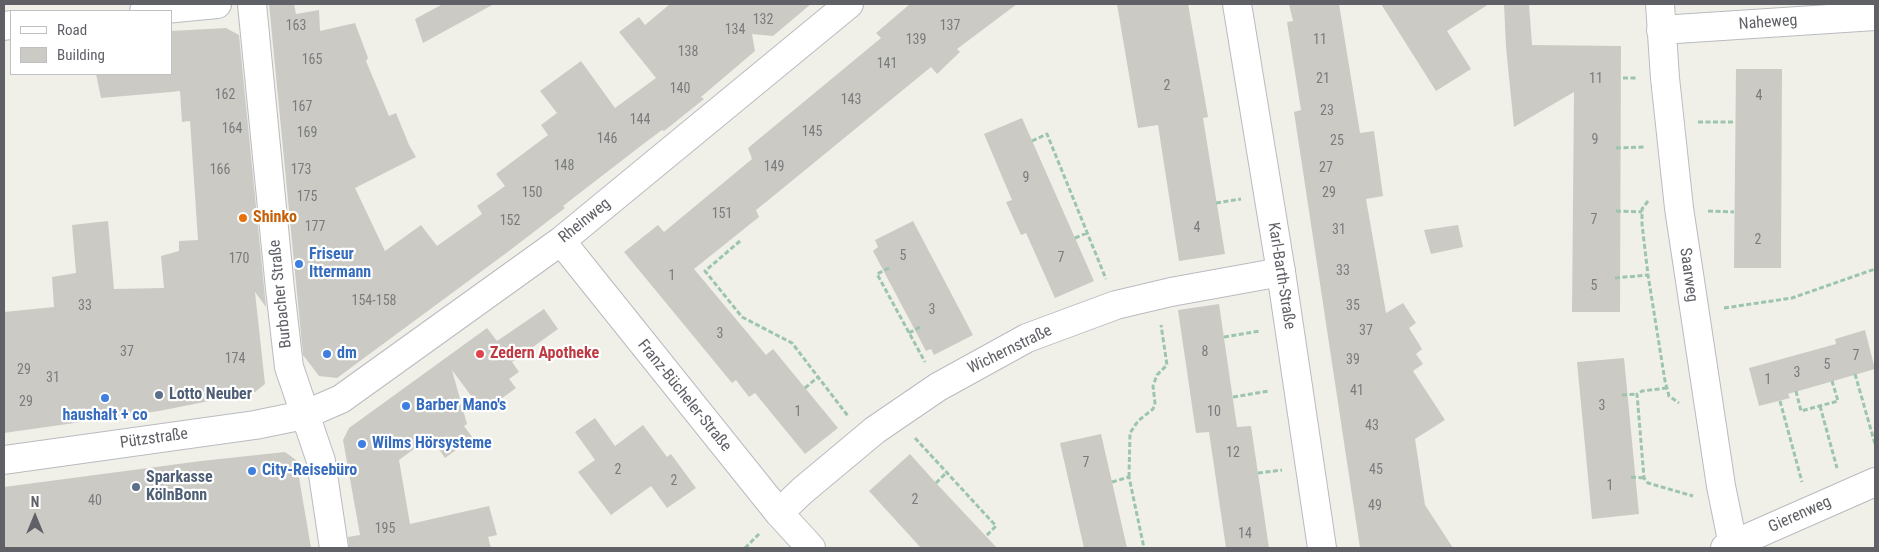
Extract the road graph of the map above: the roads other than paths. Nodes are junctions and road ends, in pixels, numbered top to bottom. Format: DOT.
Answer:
graph roads {
  1 [pos="217,4"];
  2 [pos="252,4"];
  3 [pos="849,4"];
  4 [pos="1237,4"];
  5 [pos="154,10"];
  6 [pos="1875,16"];
  7 [pos="1660,17"];
  8 [pos="561,241"];
  9 [pos="1281,272"];
  10 [pos="304,415"];
  11 [pos="4,460"];
  12 [pos="1875,482"];
  13 [pos="779,513"];
  14 [pos="1729,547"];
  15 [pos="334,548"];
  16 [pos="811,548"];
  17 [pos="1322,548"];
  1 -- 5 [label="street"];
  2 -- 10 [label="street, Burbacher Straße"];
  3 -- 8 [label="street, Rheinweg"];
  4 -- 9 [label="street, Karl-Barth-Straße"];
  6 -- 7 [label="street, Naheweg"];
  7 -- 14 [label="street, Saarweg"];
  8 -- 10 [label="street, Rheinweg"];
  8 -- 13 [label="street, Franz-Bücheler-Straße"];
  9 -- 13 [label="street, Wichernstraße"];
  9 -- 17 [label="street, Karl-Barth-Straße"];
  10 -- 11 [label="street, Pützstraße"];
  10 -- 15 [label="street, Burbacher Straße"];
  12 -- 14 [label="street, Gierenweg"];
  13 -- 16 [label="street, Franz-Bücheler-Straße"];
}
